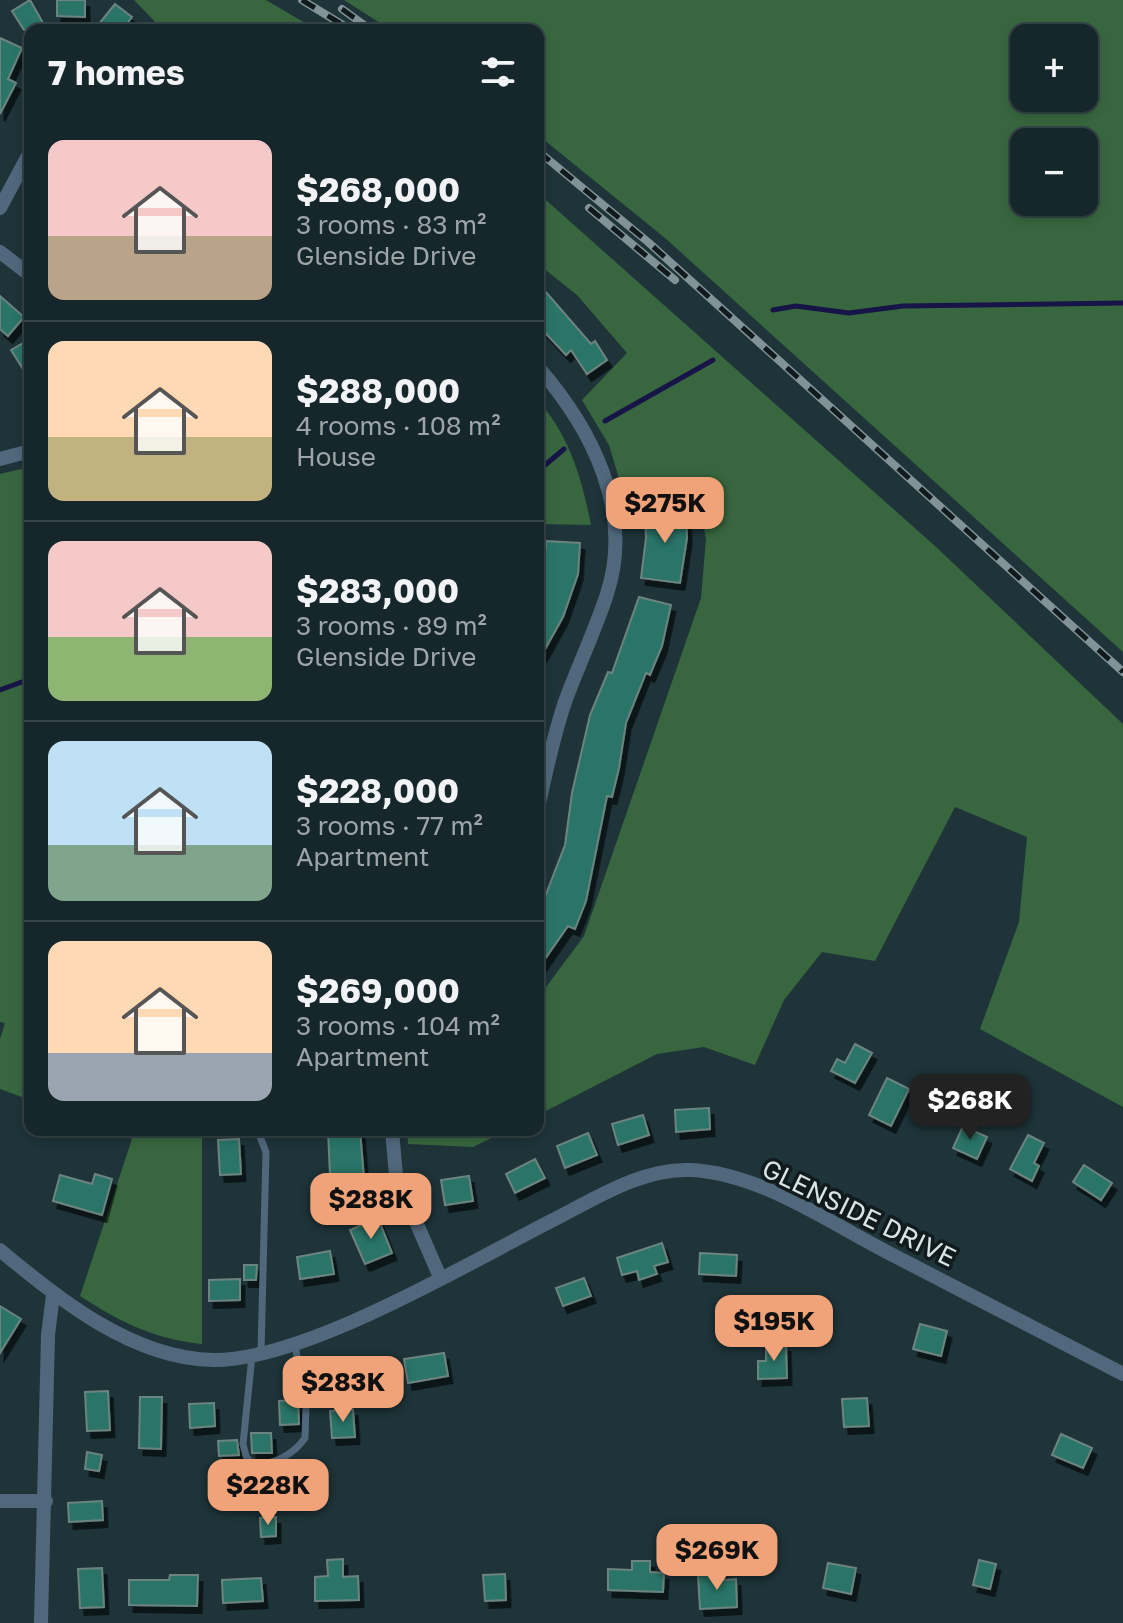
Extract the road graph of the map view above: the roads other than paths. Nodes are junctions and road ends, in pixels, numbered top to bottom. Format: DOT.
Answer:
graph roads {
  1 [pos="24,163"];
  2 [pos="0,208"];
  3 [pos="0,252"];
  4 [pos="24,270"];
  5 [pos="544,375"];
  6 [pos="24,453"];
  7 [pos="0,459"];
  8 [pos="544,783"];
  9 [pos="260,1136"];
  10 [pos="393,1136"];
  11 [pos="0,1250"];
  12 [pos="440,1277"];
  13 [pos="53,1295"];
  14 [pos="295,1342"];
  15 [pos="256,1353"];
  16 [pos="1123,1374"];
  17 [pos="0,1501"];
  18 [pos="46,1501"];
  19 [pos="41,1623"];
  1 -- 2 [label="street"];
  3 -- 4 [label="street"];
  5 -- 8 [label="street"];
  6 -- 7 [label="street"];
  9 -- 15 [label="lane"];
  10 -- 12 [label="street"];
  11 -- 13 [label="street, GLENSIDE DRIVE"];
  12 -- 14 [label="street, GLENSIDE DRIVE"];
  12 -- 16 [label="street, GLENSIDE DRIVE"];
  13 -- 15 [label="street, GLENSIDE DRIVE"];
  13 -- 18 [label="street"];
  14 -- 15 [label="street, GLENSIDE DRIVE"];
  14 -- 15 [label="lane"];
  17 -- 18 [label="street"];
  18 -- 19 [label="street"];
}
